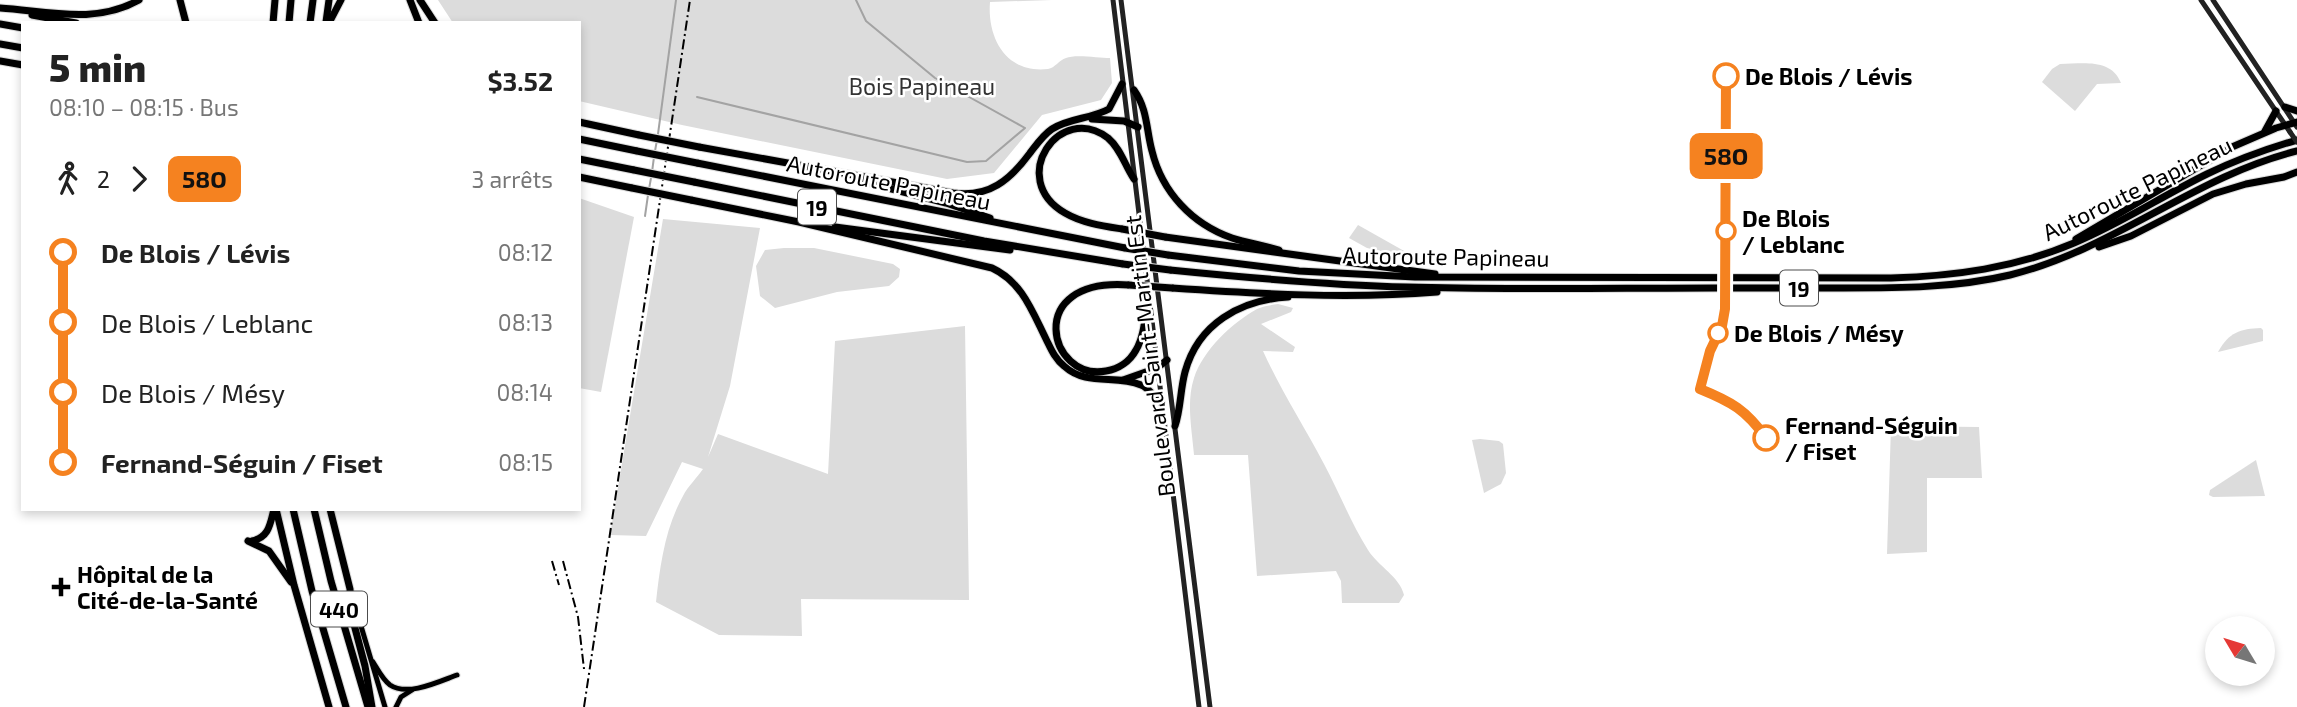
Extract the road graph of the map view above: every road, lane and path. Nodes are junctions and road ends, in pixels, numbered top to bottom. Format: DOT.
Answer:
graph roads {
  1 [pos="139,0"];
  2 [pos="180,0"];
  3 [pos="273,0"];
  4 [pos="291,0"];
  5 [pos="313,0"];
  6 [pos="329,0"];
  7 [pos="341,0"];
  8 [pos="410,0"];
  9 [pos="420,0"];
  10 [pos="1113,0"];
  11 [pos="1121,0"];
  12 [pos="2201,0"];
  13 [pos="2213,0"];
  14 [pos="0,9"];
  15 [pos="65,21"];
  16 [pos="185,21"];
  17 [pos="273,21"];
  18 [pos="289,21"];
  19 [pos="310,21"];
  20 [pos="328,21"];
  21 [pos="329,21"];
  22 [pos="418,21"];
  23 [pos="434,21"];
  24 [pos="0,24"];
  25 [pos="21,28"];
  26 [pos="0,44"];
  27 [pos="21,48"];
  28 [pos="1122,84"];
  29 [pos="1134,90"];
  30 [pos="2285,107"];
  31 [pos="2276,111"];
  32 [pos="2297,111"];
  33 [pos="1080,119"];
  34 [pos="581,122"];
  35 [pos="1127,122"];
  36 [pos="2285,124"];
  37 [pos="2296,124"];
  38 [pos="1138,127"];
  39 [pos="2264,132"];
  40 [pos="581,139"];
  41 [pos="2297,141"];
  42 [pos="2297,150"];
  43 [pos="581,159"];
  44 [pos="779,162"];
  45 [pos="2297,172"];
  46 [pos="581,177"];
  47 [pos="2284,177"];
  48 [pos="1134,179"];
  49 [pos="2297,179"];
  50 [pos="799,222"];
  51 [pos="1021,228"];
  52 [pos="2058,250"];
  53 [pos="1296,256"];
  54 [pos="2062,258"];
  55 [pos="1111,262"];
  56 [pos="1460,278"];
  57 [pos="1483,288"];
  58 [pos="1302,294"];
  59 [pos="1148,298"];
  60 [pos="1167,360"];
  61 [pos="1157,368"];
  62 [pos="1123,381"];
  63 [pos="1161,402"];
  64 [pos="1175,426"];
  65 [pos="274,511"];
  66 [pos="276,511"];
  67 [pos="293,511"];
  68 [pos="314,511"];
  69 [pos="330,511"];
  70 [pos="294,585"];
  71 [pos="350,589"];
  72 [pos="370,658"];
  73 [pos="457,675"];
  74 [pos="414,688"];
  75 [pos="327,707"];
  76 [pos="346,707"];
  77 [pos="370,707"];
  78 [pos="385,707"];
  79 [pos="396,707"];
  80 [pos="1199,707"];
  81 [pos="1210,707"];
  1 -- 14 [label="highway"];
  2 -- 16 [label="highway"];
  3 -- 17 [label="highway"];
  4 -- 18 [label="highway"];
  5 -- 19 [label="highway"];
  6 -- 20 [label="highway"];
  7 -- 21 [label="highway"];
  8 -- 22 [label="highway"];
  9 -- 23 [label="highway"];
  10 -- 28 [label="main road, Boulevard Saint-Martin Est"];
  11 -- 29 [label="main road, Boulevard Saint-Martin Est"];
  12 -- 31 [label="main road"];
  13 -- 30 [label="main road"];
  14 -- 15 [label="highway"];
  24 -- 25 [label="highway"];
  26 -- 27 [label="highway"];
  28 -- 33 [label="highway"];
  28 -- 35 [label="main road, Boulevard Saint-Martin Est"];
  29 -- 38 [label="main road, Boulevard Saint-Martin Est"];
  29 -- 53 [label="highway"];
  30 -- 32 [label="highway"];
  30 -- 37 [label="main road"];
  31 -- 36 [label="main road"];
  31 -- 39 [label="highway"];
  33 -- 35 [label="highway"];
  33 -- 44 [label="highway"];
  34 -- 44 [label="highway, bridge"];
  35 -- 38 [label="highway"];
  35 -- 48 [label="main road, Boulevard Saint-Martin Est"];
  36 -- 37 [label="highway"];
  36 -- 39 [label="highway"];
  36 -- 41 [label="main road, bridge"];
  38 -- 60 [label="main road, Boulevard Saint-Martin Est"];
  39 -- 52 [label="highway"];
  40 -- 51 [label="highway, Autoroute Papineau / 19, bridge"];
  41 -- 52 [label="highway, Autoroute Papineau / 19"];
  42 -- 54 [label="highway, Autoroute Papineau / 19"];
  43 -- 55 [label="highway, Autoroute Papineau / 19, bridge"];
  44 -- 51 [label="highway"];
  45 -- 47 [label="highway"];
  46 -- 50 [label="highway, bridge"];
  47 -- 49 [label="highway"];
  47 -- 54 [label="highway"];
  48 -- 53 [label="highway, bridge"];
  48 -- 59 [label="main road, Boulevard Saint-Martin Est"];
  50 -- 55 [label="highway"];
  50 -- 62 [label="highway"];
  51 -- 56 [label="highway, Autoroute Papineau / 19, bridge"];
  52 -- 56 [label="highway, Autoroute Papineau / 19"];
  53 -- 56 [label="highway"];
  54 -- 57 [label="highway, Autoroute Papineau / 19"];
  55 -- 57 [label="highway, Autoroute Papineau / 19, bridge"];
  57 -- 58 [label="highway"];
  58 -- 59 [label="highway, bridge"];
  58 -- 64 [label="highway"];
  59 -- 61 [label="main road, Boulevard Saint-Martin Est"];
  60 -- 61 [label="highway"];
  60 -- 64 [label="main road, Boulevard Saint-Martin Est"];
  61 -- 62 [label="highway"];
  61 -- 63 [label="main road, Boulevard Saint-Martin Est"];
  62 -- 63 [label="highway"];
  63 -- 80 [label="main road, Boulevard Saint-Martin Est"];
  64 -- 81 [label="main road, Boulevard Saint-Martin Est"];
  65 -- 70 [label="highway"];
  66 -- 70 [label="highway"];
  67 -- 76 [label="highway, 440"];
  68 -- 77 [label="highway, 440"];
  69 -- 71 [label="highway"];
  70 -- 75 [label="highway"];
  71 -- 72 [label="main road"];
  71 -- 77 [label="highway"];
  72 -- 74 [label="main road"];
  72 -- 78 [label="main road"];
  73 -- 74 [label="main road"];
  74 -- 79 [label="main road"];
}
